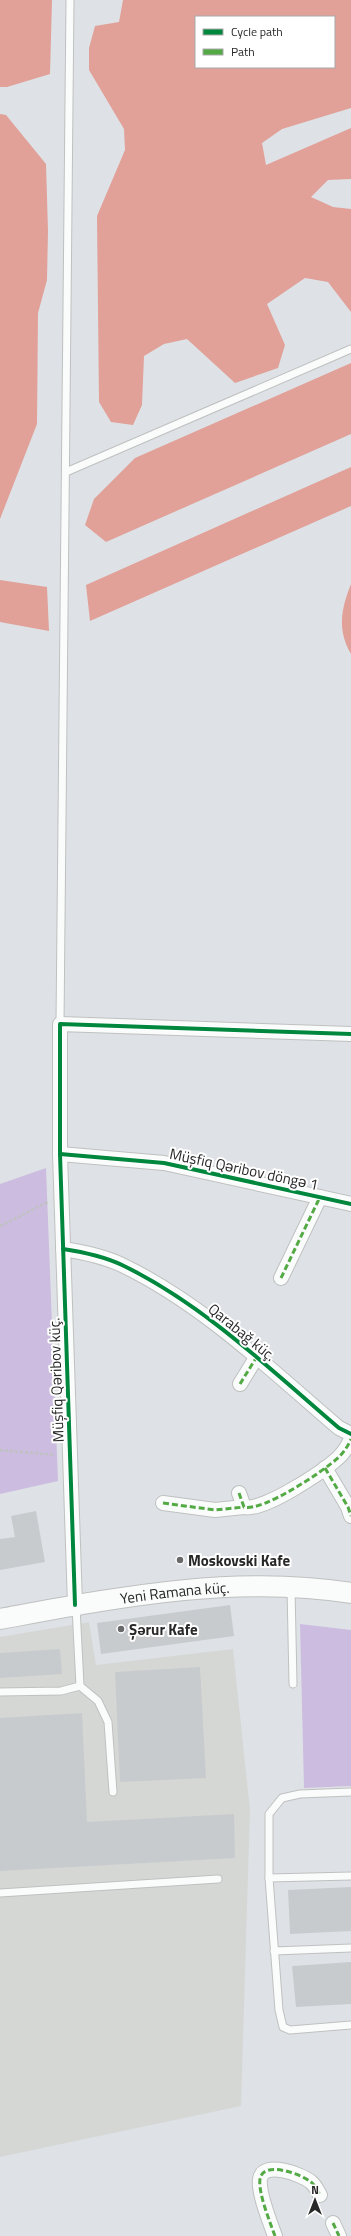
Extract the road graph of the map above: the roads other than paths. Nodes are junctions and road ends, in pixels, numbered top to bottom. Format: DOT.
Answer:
graph roads {
  1 [pos="70,0"];
  2 [pos="351,349"];
  3 [pos="66,472"];
  4 [pos="60,1024"];
  5 [pos="351,1034"];
  6 [pos="60,1154"];
  7 [pos="320,1197"];
  8 [pos="351,1204"];
  9 [pos="63,1250"];
  10 [pos="281,1278"];
  11 [pos="256,1358"];
  12 [pos="240,1384"];
  13 [pos="351,1434"];
  14 [pos="351,1439"];
  15 [pos="325,1468"];
  16 [pos="239,1493"];
  17 [pos="164,1503"];
  18 [pos="244,1507"];
  19 [pos="351,1516"];
  20 [pos="291,1586"];
  21 [pos="351,1593"];
  22 [pos="76,1605"];
  23 [pos="0,1619"];
  24 [pos="293,1684"];
  25 [pos="80,1686"];
  26 [pos="0,1692"];
  27 [pos="114,1792"];
  28 [pos="351,1792"];
  29 [pos="351,1876"];
  30 [pos="269,1878"];
  31 [pos="218,1879"];
  32 [pos="0,1894"];
  33 [pos="351,1948"];
  34 [pos="274,1951"];
  35 [pos="351,2026"];
  36 [pos="351,2029"];
  37 [pos="320,2194"];
  38 [pos="333,2223"];
  39 [pos="275,2236"];
  40 [pos="339,2236"];
  1 -- 3 [label="lane"];
  2 -- 3 [label="lane"];
  3 -- 4 [label="lane"];
  4 -- 5 [label="street"];
  4 -- 6 [label="street, Müşfiq Qəribov küç."];
  6 -- 7 [label="street, Müşfiq Qəribov döngə 1"];
  6 -- 9 [label="street, Müşfiq Qəribov küç."];
  7 -- 8 [label="street, Müşfiq Qəribov döngə 1"];
  7 -- 10 [label="street"];
  9 -- 11 [label="street, Qarabağ küç."];
  9 -- 22 [label="street, Müşfiq Qəribov küç."];
  11 -- 12 [label="street"];
  11 -- 13 [label="street, Qarabağ küç."];
  14 -- 15 [label="street"];
  15 -- 18 [label="street"];
  15 -- 19 [label="street"];
  16 -- 18 [label="street"];
  17 -- 18 [label="street"];
  20 -- 21 [label="street, Yeni Ramana küç."];
  20 -- 22 [label="street, Yeni Ramana küç."];
  20 -- 24 [label="lane"];
  22 -- 23 [label="street, Yeni Ramana küç."];
  22 -- 25 [label="lane"];
  25 -- 26 [label="lane"];
  25 -- 27 [label="lane"];
  28 -- 30 [label="lane"];
  29 -- 30 [label="lane"];
  30 -- 34 [label="lane"];
  31 -- 32 [label="lane"];
  33 -- 34 [label="lane"];
  34 -- 35 [label="lane"];
  35 -- 36 [label="lane"];
  37 -- 39 [label="street"];
  38 -- 40 [label="street"];
}
